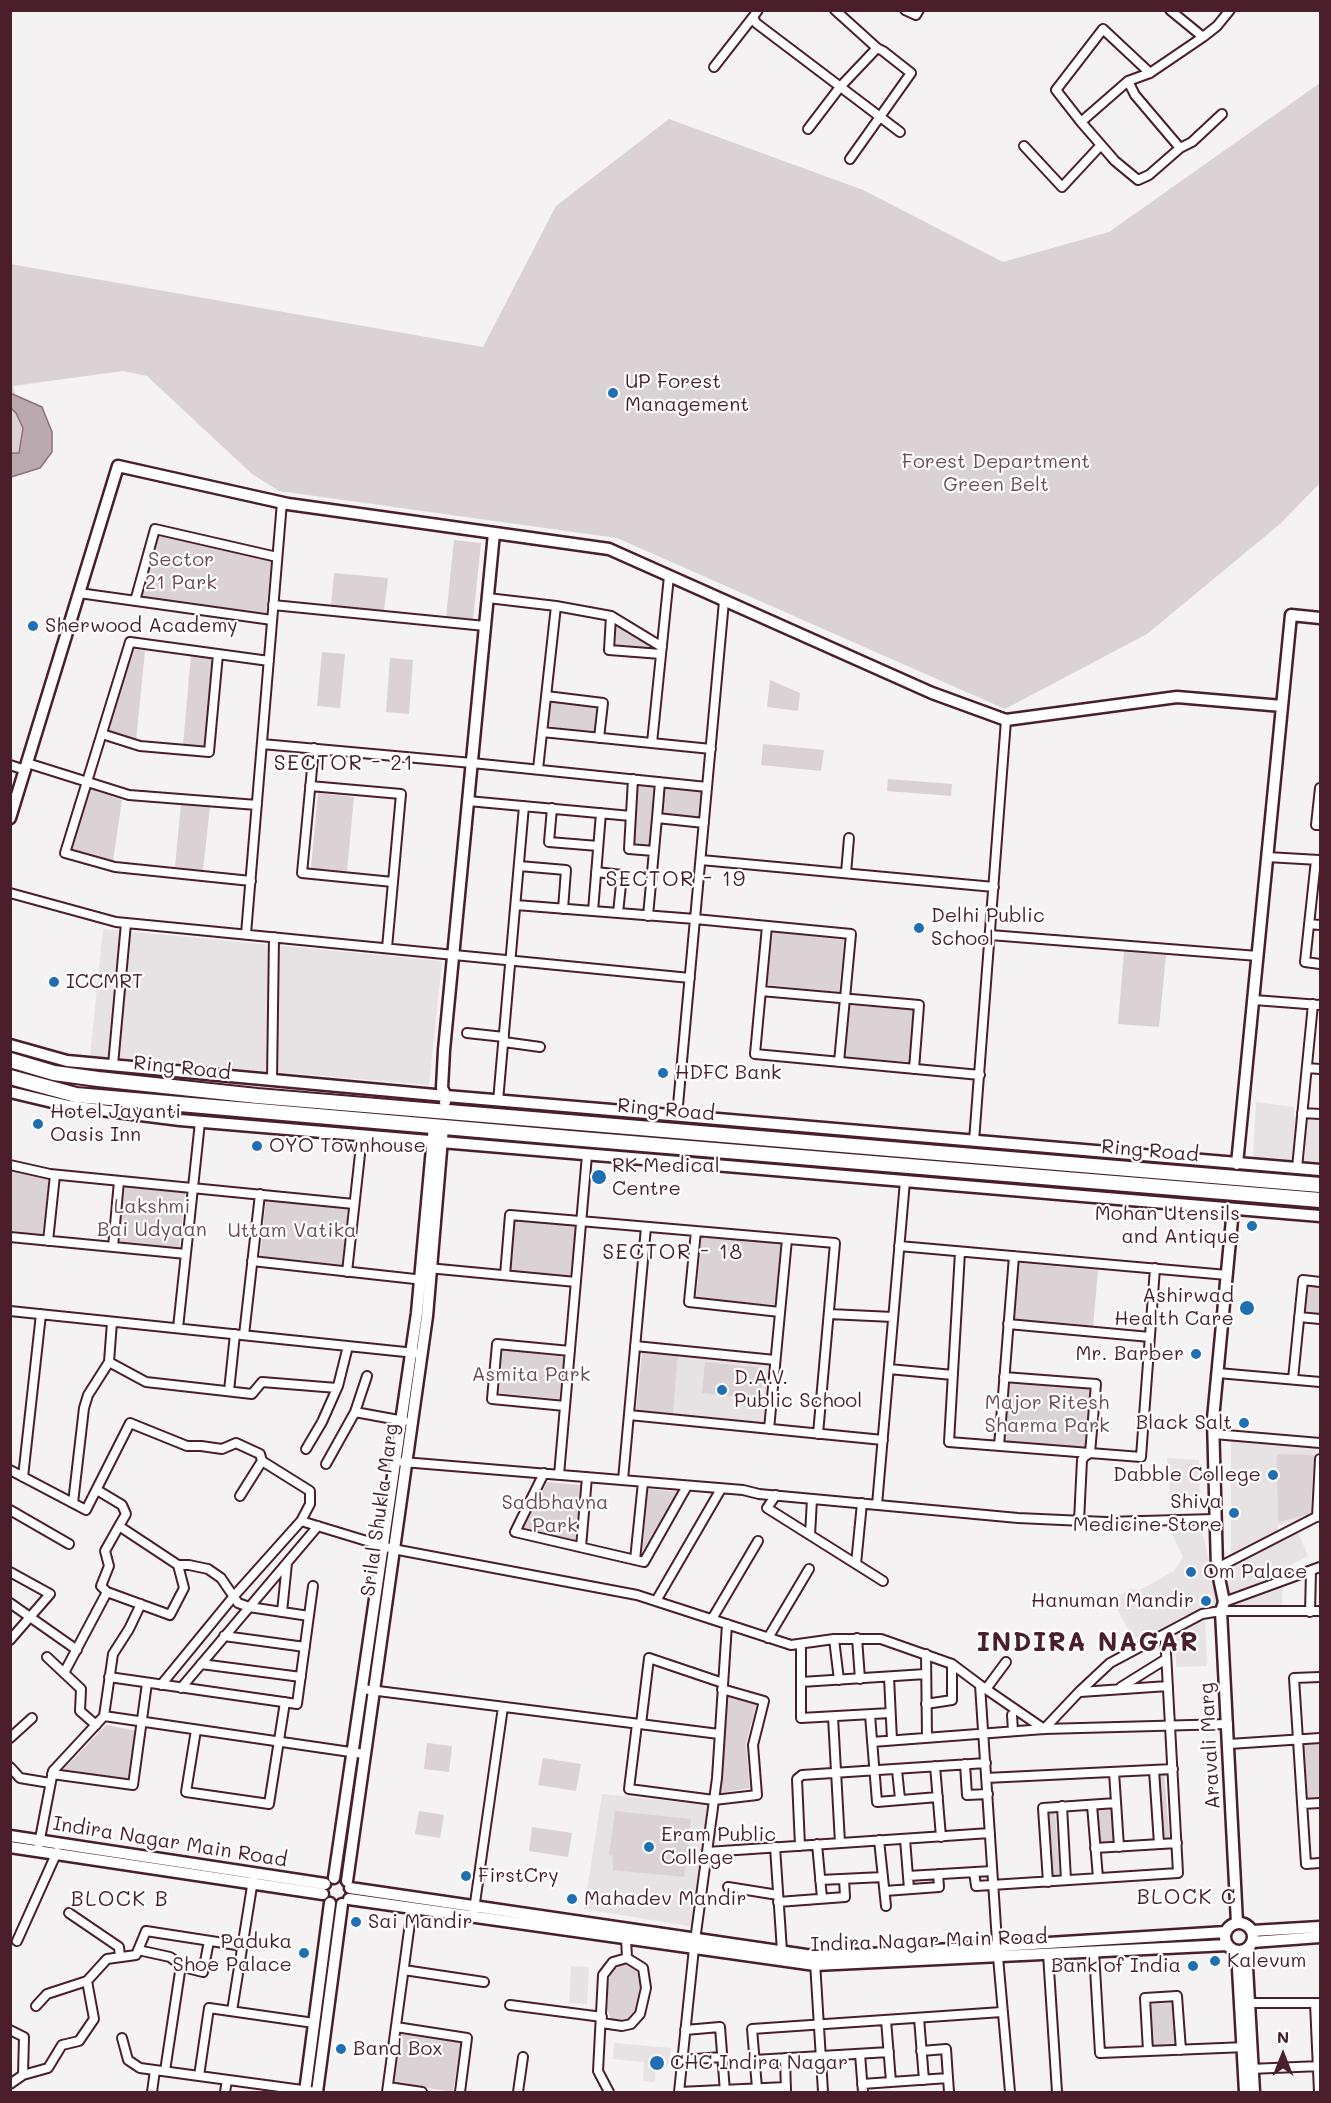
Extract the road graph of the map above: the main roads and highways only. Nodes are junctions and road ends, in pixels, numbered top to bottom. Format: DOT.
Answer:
graph roads {
  1 [pos="10,1060"];
  2 [pos="10,1077"];
  3 [pos="1320,1185"];
  4 [pos="1320,1200"];
  1 -- 3 [label="highway, Ring Road"];
  2 -- 4 [label="highway, Ring Road"];
}
